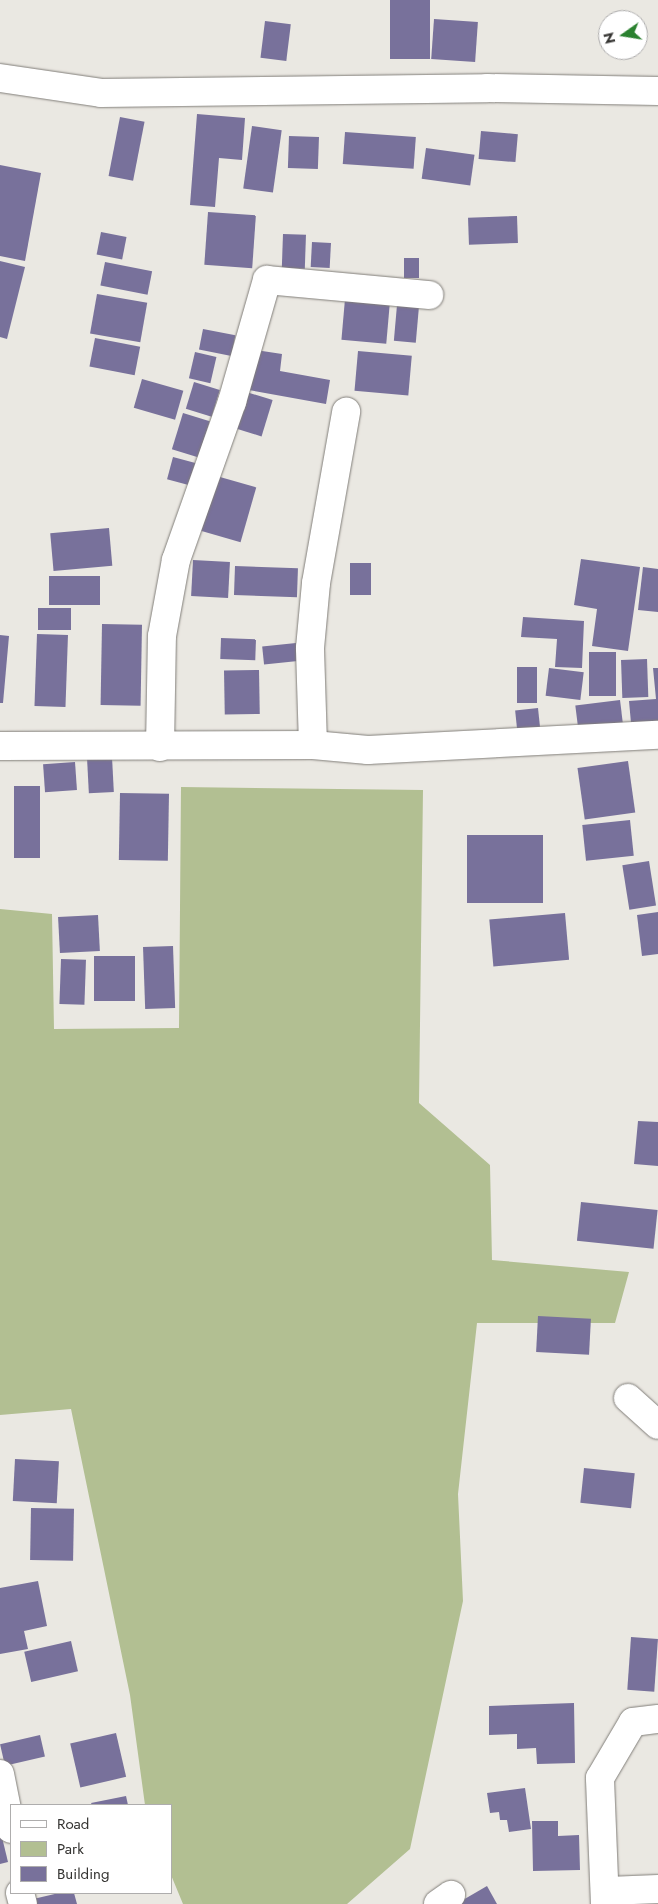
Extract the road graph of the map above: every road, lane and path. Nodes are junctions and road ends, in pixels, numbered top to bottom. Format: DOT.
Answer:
graph roads {
  1 [pos="0,78"];
  2 [pos="658,91"];
  3 [pos="429,295"];
  4 [pos="346,412"];
  5 [pos="658,735"];
  6 [pos="313,745"];
  7 [pos="0,746"];
  8 [pos="160,747"];
  9 [pos="628,1398"];
  10 [pos="658,1424"];
  11 [pos="658,1719"];
  12 [pos="0,1774"];
  13 [pos="10,1824"];
  14 [pos="658,1889"];
  15 [pos="607,1897"];
  1 -- 2 [label="street"];
  3 -- 8 [label="street"];
  4 -- 6 [label="street"];
  5 -- 6 [label="street"];
  6 -- 8 [label="street"];
  7 -- 8 [label="street"];
  9 -- 10 [label="street"];
  11 -- 15 [label="street"];
  12 -- 13 [label="street"];
  14 -- 15 [label="street"];
}
